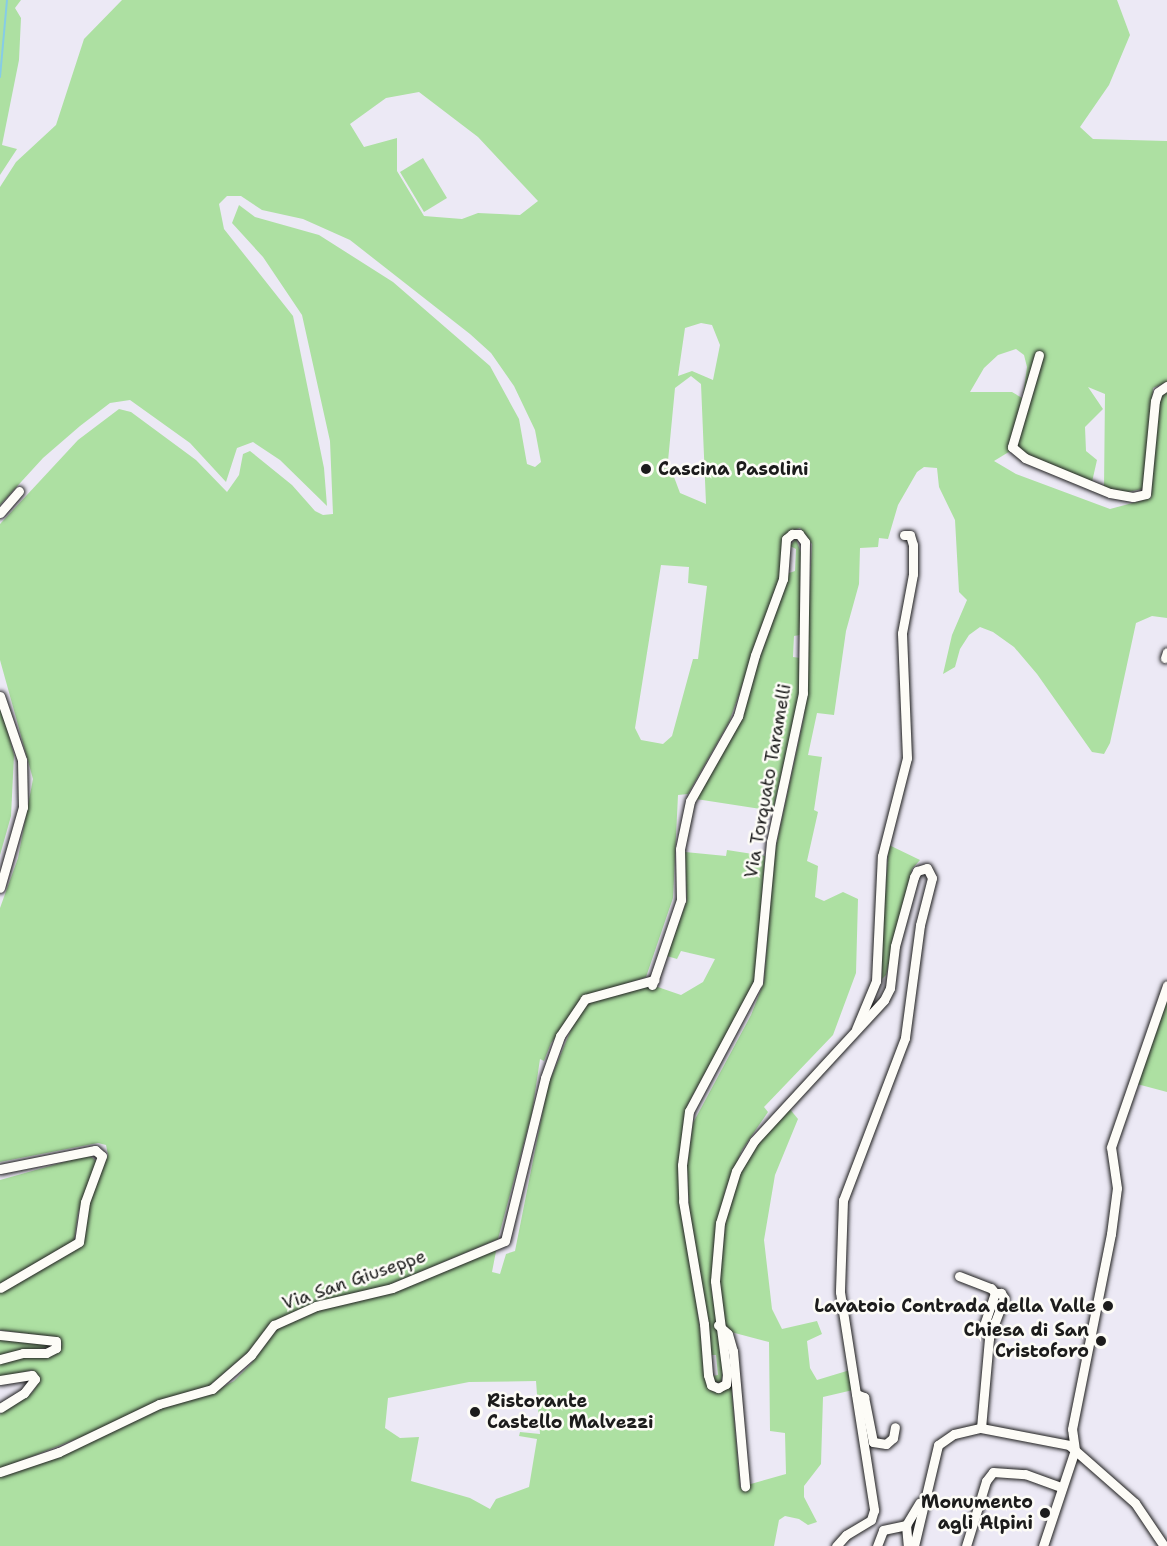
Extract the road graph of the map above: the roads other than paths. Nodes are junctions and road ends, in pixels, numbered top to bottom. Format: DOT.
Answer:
graph roads {
  1 [pos="1039,355"];
  2 [pos="1167,386"];
  3 [pos="19,491"];
  4 [pos="0,513"];
  5 [pos="904,535"];
  6 [pos="0,696"];
  7 [pos="0,888"];
  8 [pos="876,981"];
  9 [pos="1167,985"];
  10 [pos="890,988"];
  11 [pos="856,1029"];
  12 [pos="0,1169"];
  13 [pos="505,1241"];
  14 [pos="959,1276"];
  15 [pos="0,1288"];
  16 [pos="718,1325"];
  17 [pos="0,1335"];
  18 [pos="0,1359"];
  19 [pos="0,1380"];
  20 [pos="856,1394"];
  21 [pos="0,1408"];
  22 [pos="895,1427"];
  23 [pos="981,1428"];
  24 [pos="1075,1450"];
  25 [pos="935,1454"];
  26 [pos="0,1472"];
  27 [pos="745,1486"];
  28 [pos="1061,1487"];
  29 [pos="906,1525"];
  30 [pos="1160,1544"];
  31 [pos="836,1546"];
  32 [pos="877,1546"];
  33 [pos="908,1546"];
  34 [pos="914,1546"];
  35 [pos="966,1546"];
  36 [pos="1042,1546"];
  1 -- 2 [label="street"];
  3 -- 4 [label="street"];
  5 -- 8 [label="street, Via Torquato Taramelli"];
  6 -- 7 [label="street"];
  8 -- 10 [label="street"];
  8 -- 11 [label="street, Via Torquato Taramelli"];
  9 -- 24 [label="street"];
  10 -- 11 [label="street, Via Torquato Taramelli"];
  10 -- 20 [label="street"];
  11 -- 16 [label="street, Via Torquato Taramelli"];
  12 -- 15 [label="street"];
  13 -- 16 [label="street, Via Torquato Taramelli"];
  13 -- 26 [label="street, Via San Giuseppe"];
  14 -- 23 [label="street"];
  16 -- 27 [label="street, Via Torquato Taramelli"];
  17 -- 18 [label="street"];
  19 -- 21 [label="street"];
  20 -- 22 [label="street"];
  20 -- 31 [label="street"];
  23 -- 24 [label="street"];
  23 -- 25 [label="street"];
  24 -- 28 [label="street"];
  24 -- 30 [label="street"];
  25 -- 29 [label="street"];
  25 -- 34 [label="street"];
  28 -- 35 [label="street"];
  28 -- 36 [label="street"];
  29 -- 32 [label="street"];
  29 -- 33 [label="street"];
}
